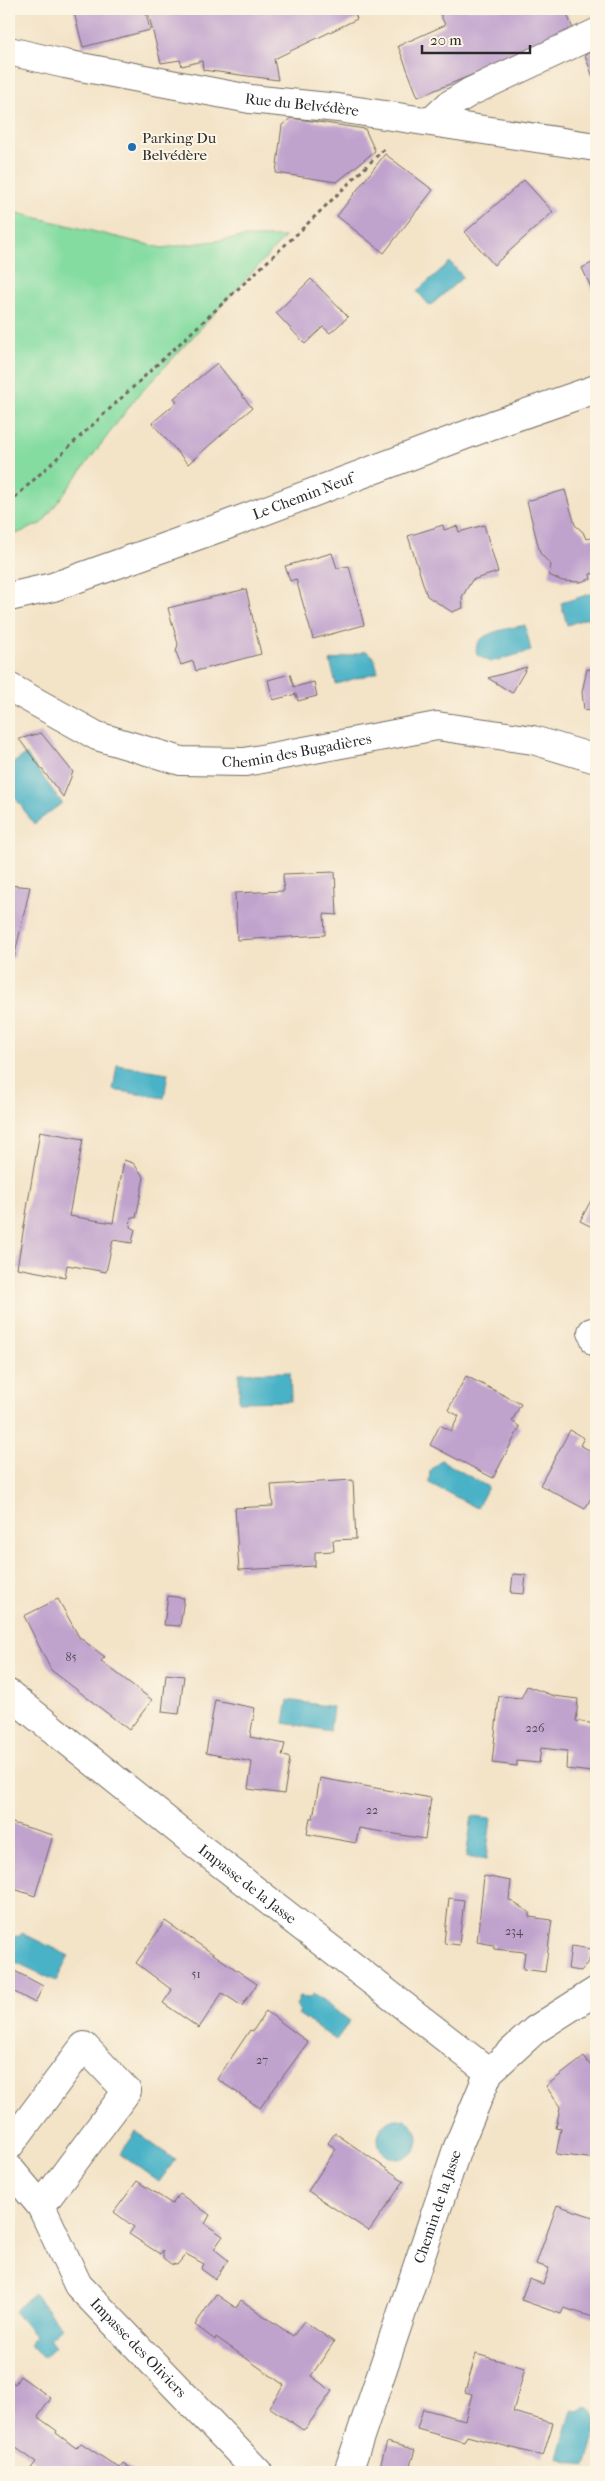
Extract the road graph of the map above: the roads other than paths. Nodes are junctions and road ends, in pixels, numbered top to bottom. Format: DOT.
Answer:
graph roads {
  1 [pos="596,33"];
  2 [pos="9,51"];
  3 [pos="432,121"];
  4 [pos="596,147"];
  5 [pos="596,389"];
  6 [pos="9,597"];
  7 [pos="9,687"];
  8 [pos="596,760"];
  9 [pos="9,1694"];
  10 [pos="596,1991"];
  11 [pos="489,2072"];
  12 [pos="9,2146"];
  13 [pos="9,2168"];
  14 [pos="41,2206"];
  15 [pos="258,2472"];
  16 [pos="348,2472"];
  1 -- 3 [label="street"];
  2 -- 3 [label="street, Rue du Belvédère"];
  3 -- 4 [label="street, Rue du Belvédère"];
  5 -- 6 [label="street, Le Chemin Neuf"];
  7 -- 8 [label="street, Chemin des Bugadières"];
  9 -- 11 [label="street, Impasse de la Jasse"];
  10 -- 11 [label="street, Chemin de la Jasse"];
  11 -- 16 [label="street, Chemin de la Jasse"];
  12 -- 14 [label="street"];
  13 -- 14 [label="street, Impasse des Oliviers"];
  14 -- 15 [label="street, Impasse des Oliviers"];
}
